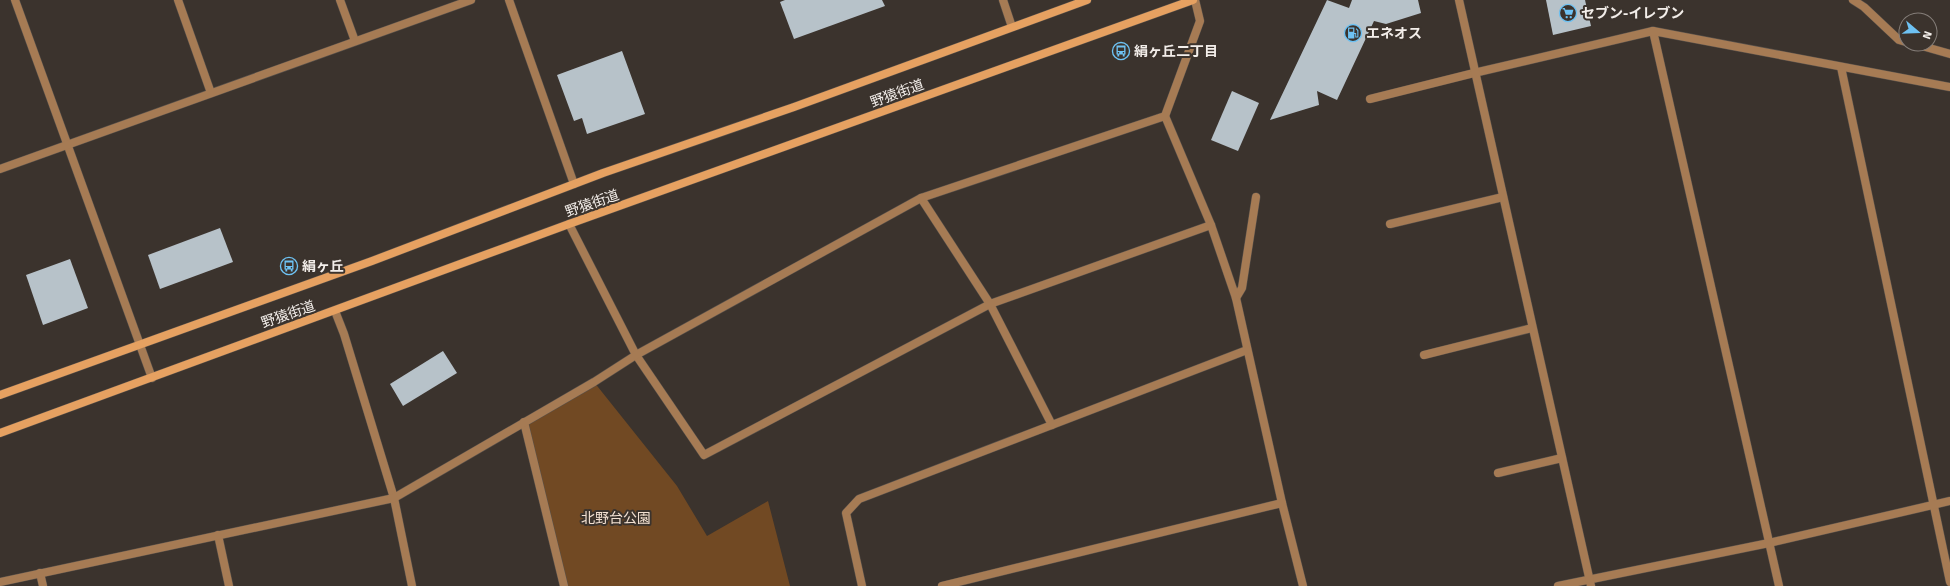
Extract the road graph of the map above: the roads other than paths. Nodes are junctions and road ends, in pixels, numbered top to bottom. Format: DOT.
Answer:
graph roads {
  1 [pos="15,0"];
  2 [pos="178,0"];
  3 [pos="340,0"];
  4 [pos="470,0"];
  5 [pos="509,0"];
  6 [pos="1003,0"];
  7 [pos="1087,0"];
  8 [pos="1194,0"];
  9 [pos="1459,0"];
  10 [pos="1853,0"];
  11 [pos="1012,27"];
  12 [pos="1653,31"];
  13 [pos="1898,39"];
  14 [pos="355,41"];
  15 [pos="1938,51"];
  16 [pos="1950,54"];
  17 [pos="1840,67"];
  18 [pos="1474,73"];
  19 [pos="1950,87"];
  20 [pos="211,93"];
  21 [pos="1370,99"];
  22 [pos="1165,116"];
  23 [pos="67,145"];
  24 [pos="0,169"];
  25 [pos="574,184"];
  26 [pos="1256,197"];
  27 [pos="1502,197"];
  28 [pos="921,198"];
  29 [pos="569,224"];
  30 [pos="1390,224"];
  31 [pos="1211,225"];
  32 [pos="1236,298"];
  33 [pos="990,304"];
  34 [pos="335,311"];
  35 [pos="1532,328"];
  36 [pos="140,345"];
  37 [pos="1247,350"];
  38 [pos="636,355"];
  39 [pos="1424,355"];
  40 [pos="152,378"];
  41 [pos="0,395"];
  42 [pos="524,422"];
  43 [pos="1052,425"];
  44 [pos="0,432"];
  45 [pos="1562,458"];
  46 [pos="1498,473"];
  47 [pos="394,498"];
  48 [pos="1950,501"];
  49 [pos="1282,503"];
  50 [pos="1933,504"];
  51 [pos="218,535"];
  52 [pos="1769,543"];
  53 [pos="40,573"];
  54 [pos="0,582"];
  55 [pos="1591,582"];
  56 [pos="1950,582"];
  57 [pos="43,586"];
  58 [pos="229,586"];
  59 [pos="412,586"];
  60 [pos="564,586"];
  61 [pos="862,586"];
  62 [pos="942,586"];
  63 [pos="1303,586"];
  64 [pos="1558,586"];
  65 [pos="1779,586"];
  1 -- 23 [label="street"];
  2 -- 20 [label="street"];
  3 -- 14 [label="street"];
  4 -- 14 [label="street"];
  5 -- 25 [label="street"];
  6 -- 11 [label="street"];
  7 -- 11 [label="main road, 野猿街道"];
  8 -- 22 [label="street"];
  8 -- 29 [label="main road, 野猿街道"];
  9 -- 18 [label="street"];
  10 -- 13 [label="street"];
  11 -- 25 [label="main road, 野猿街道"];
  12 -- 17 [label="street"];
  12 -- 18 [label="street"];
  12 -- 52 [label="street"];
  14 -- 20 [label="street"];
  15 -- 16 [label="street"];
  17 -- 19 [label="street"];
  17 -- 50 [label="street"];
  18 -- 21 [label="street"];
  18 -- 27 [label="street"];
  20 -- 23 [label="street"];
  22 -- 28 [label="street"];
  22 -- 31 [label="street"];
  23 -- 24 [label="street"];
  23 -- 36 [label="street"];
  25 -- 36 [label="main road, 野猿街道"];
  26 -- 32 [label="street"];
  27 -- 30 [label="street"];
  27 -- 35 [label="street"];
  28 -- 33 [label="street"];
  28 -- 38 [label="street"];
  29 -- 34 [label="main road, 野猿街道"];
  29 -- 38 [label="street"];
  31 -- 32 [label="street"];
  31 -- 33 [label="street"];
  32 -- 37 [label="street"];
  33 -- 38 [label="street"];
  33 -- 43 [label="street"];
  34 -- 40 [label="main road, 野猿街道"];
  34 -- 47 [label="street"];
  35 -- 39 [label="street"];
  35 -- 45 [label="street"];
  36 -- 40 [label="street"];
  36 -- 41 [label="main road, 野猿街道"];
  37 -- 43 [label="street"];
  37 -- 49 [label="street"];
  38 -- 42 [label="street"];
  40 -- 44 [label="main road, 野猿街道"];
  42 -- 47 [label="street"];
  42 -- 60 [label="street"];
  43 -- 61 [label="street"];
  45 -- 46 [label="street"];
  45 -- 55 [label="street"];
  47 -- 51 [label="street"];
  47 -- 59 [label="street"];
  48 -- 50 [label="street"];
  49 -- 62 [label="street"];
  49 -- 63 [label="street"];
  50 -- 52 [label="street"];
  50 -- 56 [label="street"];
  51 -- 53 [label="street"];
  51 -- 58 [label="street"];
  52 -- 55 [label="street"];
  52 -- 65 [label="street"];
  53 -- 54 [label="street"];
  53 -- 57 [label="street"];
  55 -- 64 [label="street"];
}
